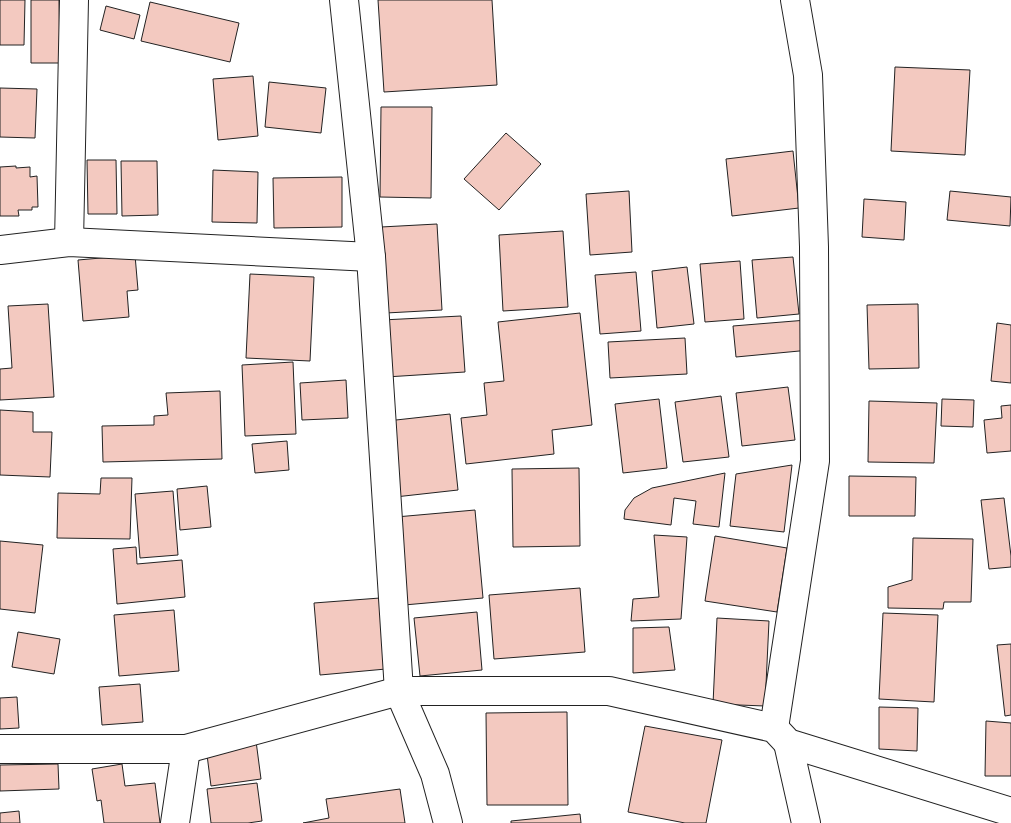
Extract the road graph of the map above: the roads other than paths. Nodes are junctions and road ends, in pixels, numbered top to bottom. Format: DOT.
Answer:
graph roads {
  1 [pos="74,0"];
  2 [pos="344,0"];
  3 [pos="796,0"];
  4 [pos="69,242"];
  5 [pos="0,250"];
  6 [pos="371,257"];
  7 [pos="399,691"];
  8 [pos="781,736"];
  9 [pos="0,749"];
  10 [pos="186,749"];
  11 [pos="1011,812"];
  12 [pos="175,823"];
  13 [pos="448,823"];
  14 [pos="806,823"];
  1 -- 4 [label="street"];
  2 -- 6 [label="street"];
  3 -- 8 [label="street"];
  4 -- 5 [label="street"];
  4 -- 6 [label="street"];
  6 -- 7 [label="street"];
  7 -- 8 [label="street"];
  7 -- 10 [label="street"];
  7 -- 13 [label="street"];
  8 -- 11 [label="street"];
  8 -- 14 [label="street"];
  9 -- 10 [label="street"];
  10 -- 12 [label="street"];
}
